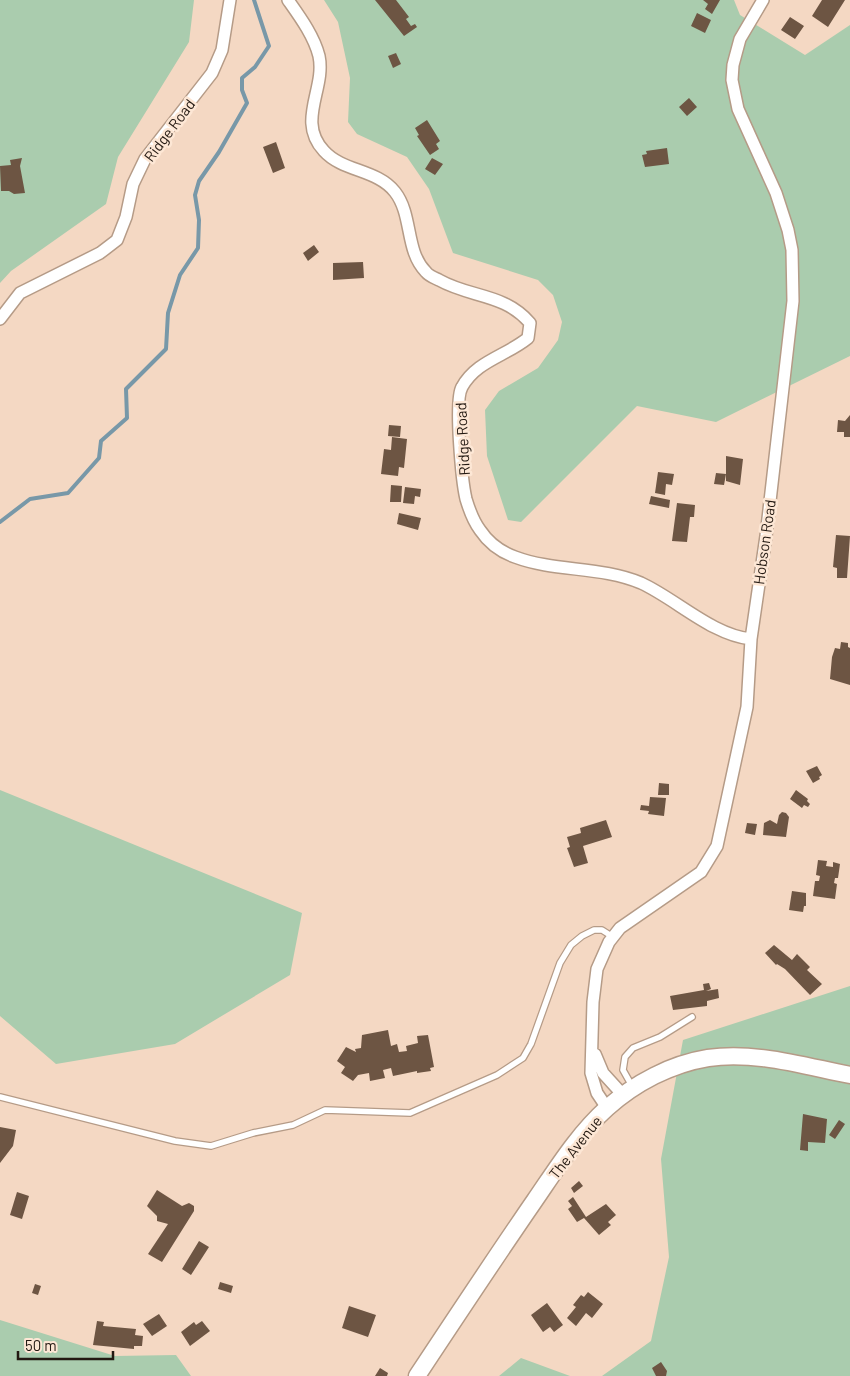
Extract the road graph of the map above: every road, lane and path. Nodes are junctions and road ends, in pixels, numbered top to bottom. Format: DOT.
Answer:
graph roads {
  1 [pos="230,0"];
  2 [pos="288,0"];
  3 [pos="763,0"];
  4 [pos="0,319"];
  5 [pos="751,639"];
  6 [pos="613,937"];
  7 [pos="692,1017"];
  8 [pos="593,1048"];
  9 [pos="850,1075"];
  10 [pos="628,1092"];
  11 [pos="0,1097"];
  12 [pos="607,1108"];
  13 [pos="417,1376"];
  1 -- 4 [label="street, Ridge Road"];
  2 -- 5 [label="street, Ridge Road"];
  3 -- 5 [label="street, Hobson Road"];
  5 -- 6 [label="street, Hobson Road"];
  6 -- 8 [label="street, Hobson Road"];
  6 -- 11 [label="lane"];
  7 -- 10 [label="lane"];
  8 -- 10 [label="street, Hobson Road"];
  8 -- 12 [label="street, Hobson Road"];
  9 -- 10 [label="street, The Avenue"];
  10 -- 12 [label="street, The Avenue"];
  12 -- 13 [label="street, The Avenue"];
}
